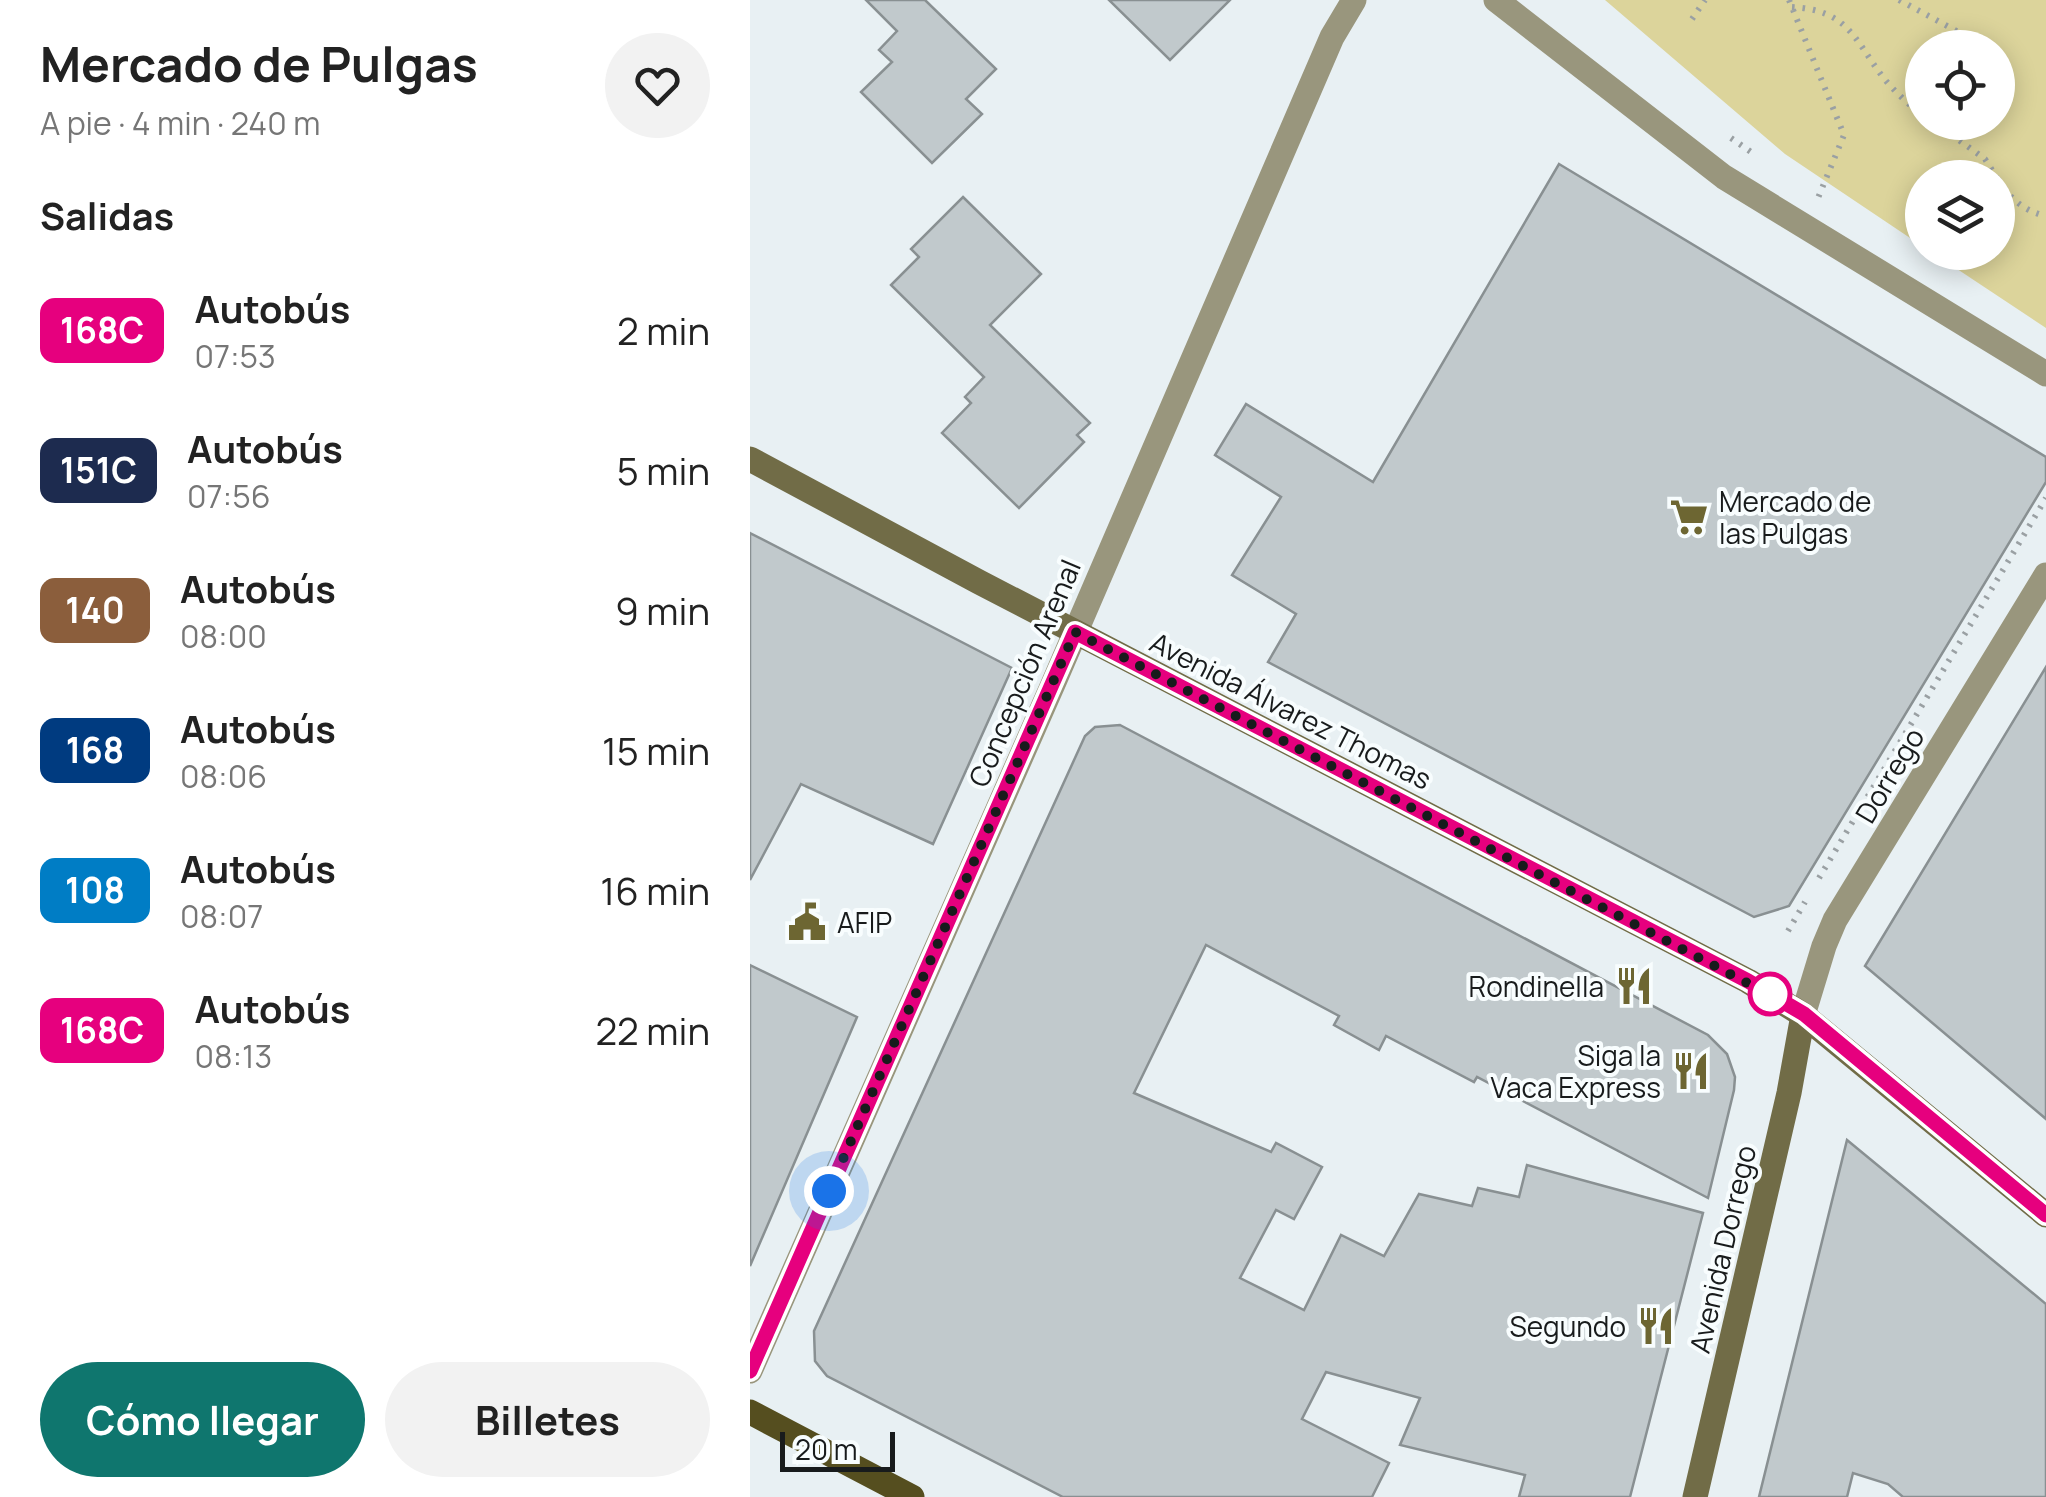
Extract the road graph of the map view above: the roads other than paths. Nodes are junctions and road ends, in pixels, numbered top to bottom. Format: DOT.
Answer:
graph roads {
  1 [pos="1354,0"];
  2 [pos="1496,0"];
  3 [pos="2046,374"];
  4 [pos="750,459"];
  5 [pos="2046,575"];
  6 [pos="1075,632"];
  7 [pos="1804,1014"];
  8 [pos="2046,1215"];
  9 [pos="750,1371"];
  10 [pos="750,1412"];
  11 [pos="912,1497"];
  12 [pos="1695,1497"];
  1 -- 6 [label="street, Concepción Arenal"];
  2 -- 3 [label="street"];
  4 -- 6 [label="main road, Avenida Álvarez Thomas"];
  5 -- 7 [label="street, Dorrego"];
  6 -- 7 [label="main road, Avenida Álvarez Thomas"];
  6 -- 9 [label="street, Concepción Arenal"];
  7 -- 8 [label="main road, Avenida Álvarez Thomas"];
  7 -- 12 [label="main road, Avenida Dorrego"];
  10 -- 11 [label="main road"];
}
